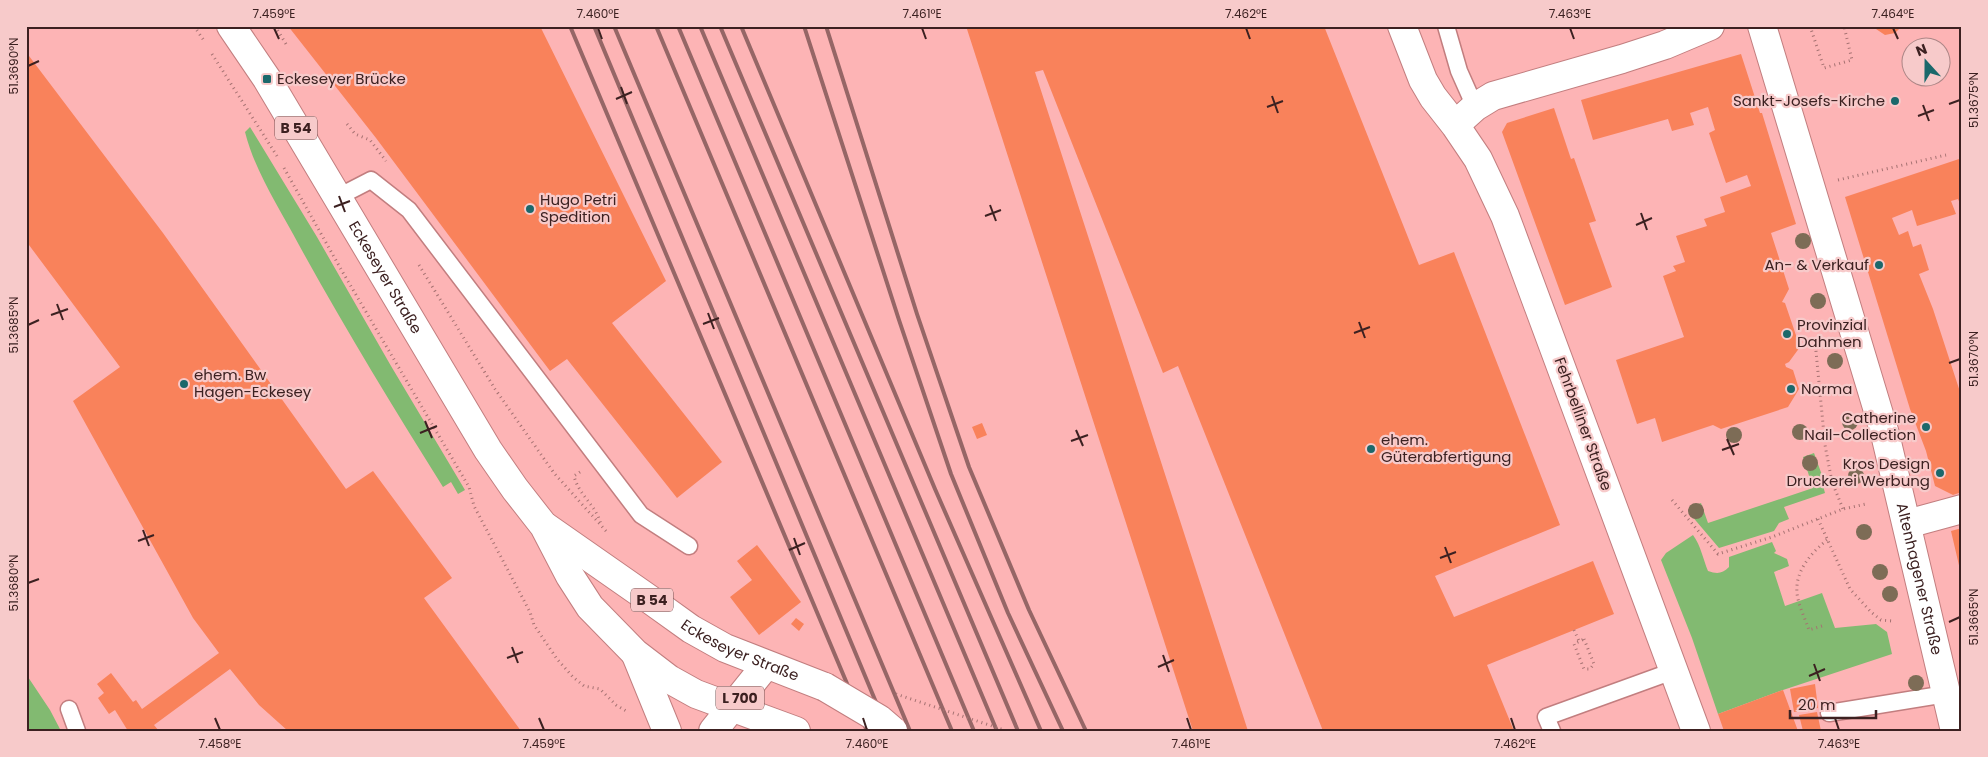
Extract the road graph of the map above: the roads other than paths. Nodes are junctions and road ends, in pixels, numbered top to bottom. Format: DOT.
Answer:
graph roads {
  1 [pos="231,26"];
  2 [pos="1402,26"];
  3 [pos="1446,26"];
  4 [pos="1710,26"];
  5 [pos="1762,26"];
  6 [pos="1475,107"];
  7 [pos="1455,125"];
  8 [pos="338,197"];
  9 [pos="1962,509"];
  10 [pos="1907,524"];
  11 [pos="544,526"];
  12 [pos="689,546"];
  13 [pos="635,653"];
  14 [pos="766,665"];
  15 [pos="1673,671"];
  16 [pos="1946,694"];
  17 [pos="733,706"];
  18 [pos="69,709"];
  19 [pos="1829,713"];
  20 [pos="758,725"];
  21 [pos="77,731"];
  22 [pos="666,731"];
  23 [pos="714,731"];
  24 [pos="796,731"];
  25 [pos="893,731"];
  26 [pos="1552,731"];
  27 [pos="1696,731"];
  28 [pos="1955,731"];
  1 -- 8 [label="street, Eckeseyer Straße / B 54"];
  2 -- 7 [label="street, Fehrbelliner Straße"];
  3 -- 6 [label="lane"];
  4 -- 6 [label="street"];
  5 -- 10 [label="street, Altenhagener Straße"];
  6 -- 7 [label="street"];
  7 -- 15 [label="street, Fehrbelliner Straße"];
  8 -- 11 [label="street, Eckeseyer Straße / B 54"];
  8 -- 12 [label="lane"];
  9 -- 10 [label="street"];
  10 -- 16 [label="street, Altenhagener Straße"];
  11 -- 13 [label="street, Eckeseyer Straße / B 54"];
  11 -- 14 [label="street, Eckeseyer Straße / B 54"];
  13 -- 17 [label="street, Eckeseyer Straße / B 54"];
  13 -- 22 [label="street"];
  14 -- 17 [label="street, L 700"];
  14 -- 20 [label="street"];
  14 -- 25 [label="street, Eckeseyer Straße / B 54, bridge"];
  15 -- 26 [label="lane"];
  15 -- 27 [label="street, Fehrbelliner Straße"];
  16 -- 19 [label="lane"];
  16 -- 28 [label="street, Altenhagener Straße"];
  17 -- 20 [label="street, Eckeseyer Straße / B 54"];
  17 -- 23 [label="street, L 700"];
  18 -- 21 [label="lane"];
  20 -- 24 [label="street, Eckeseyer Straße / B 54"];
}
